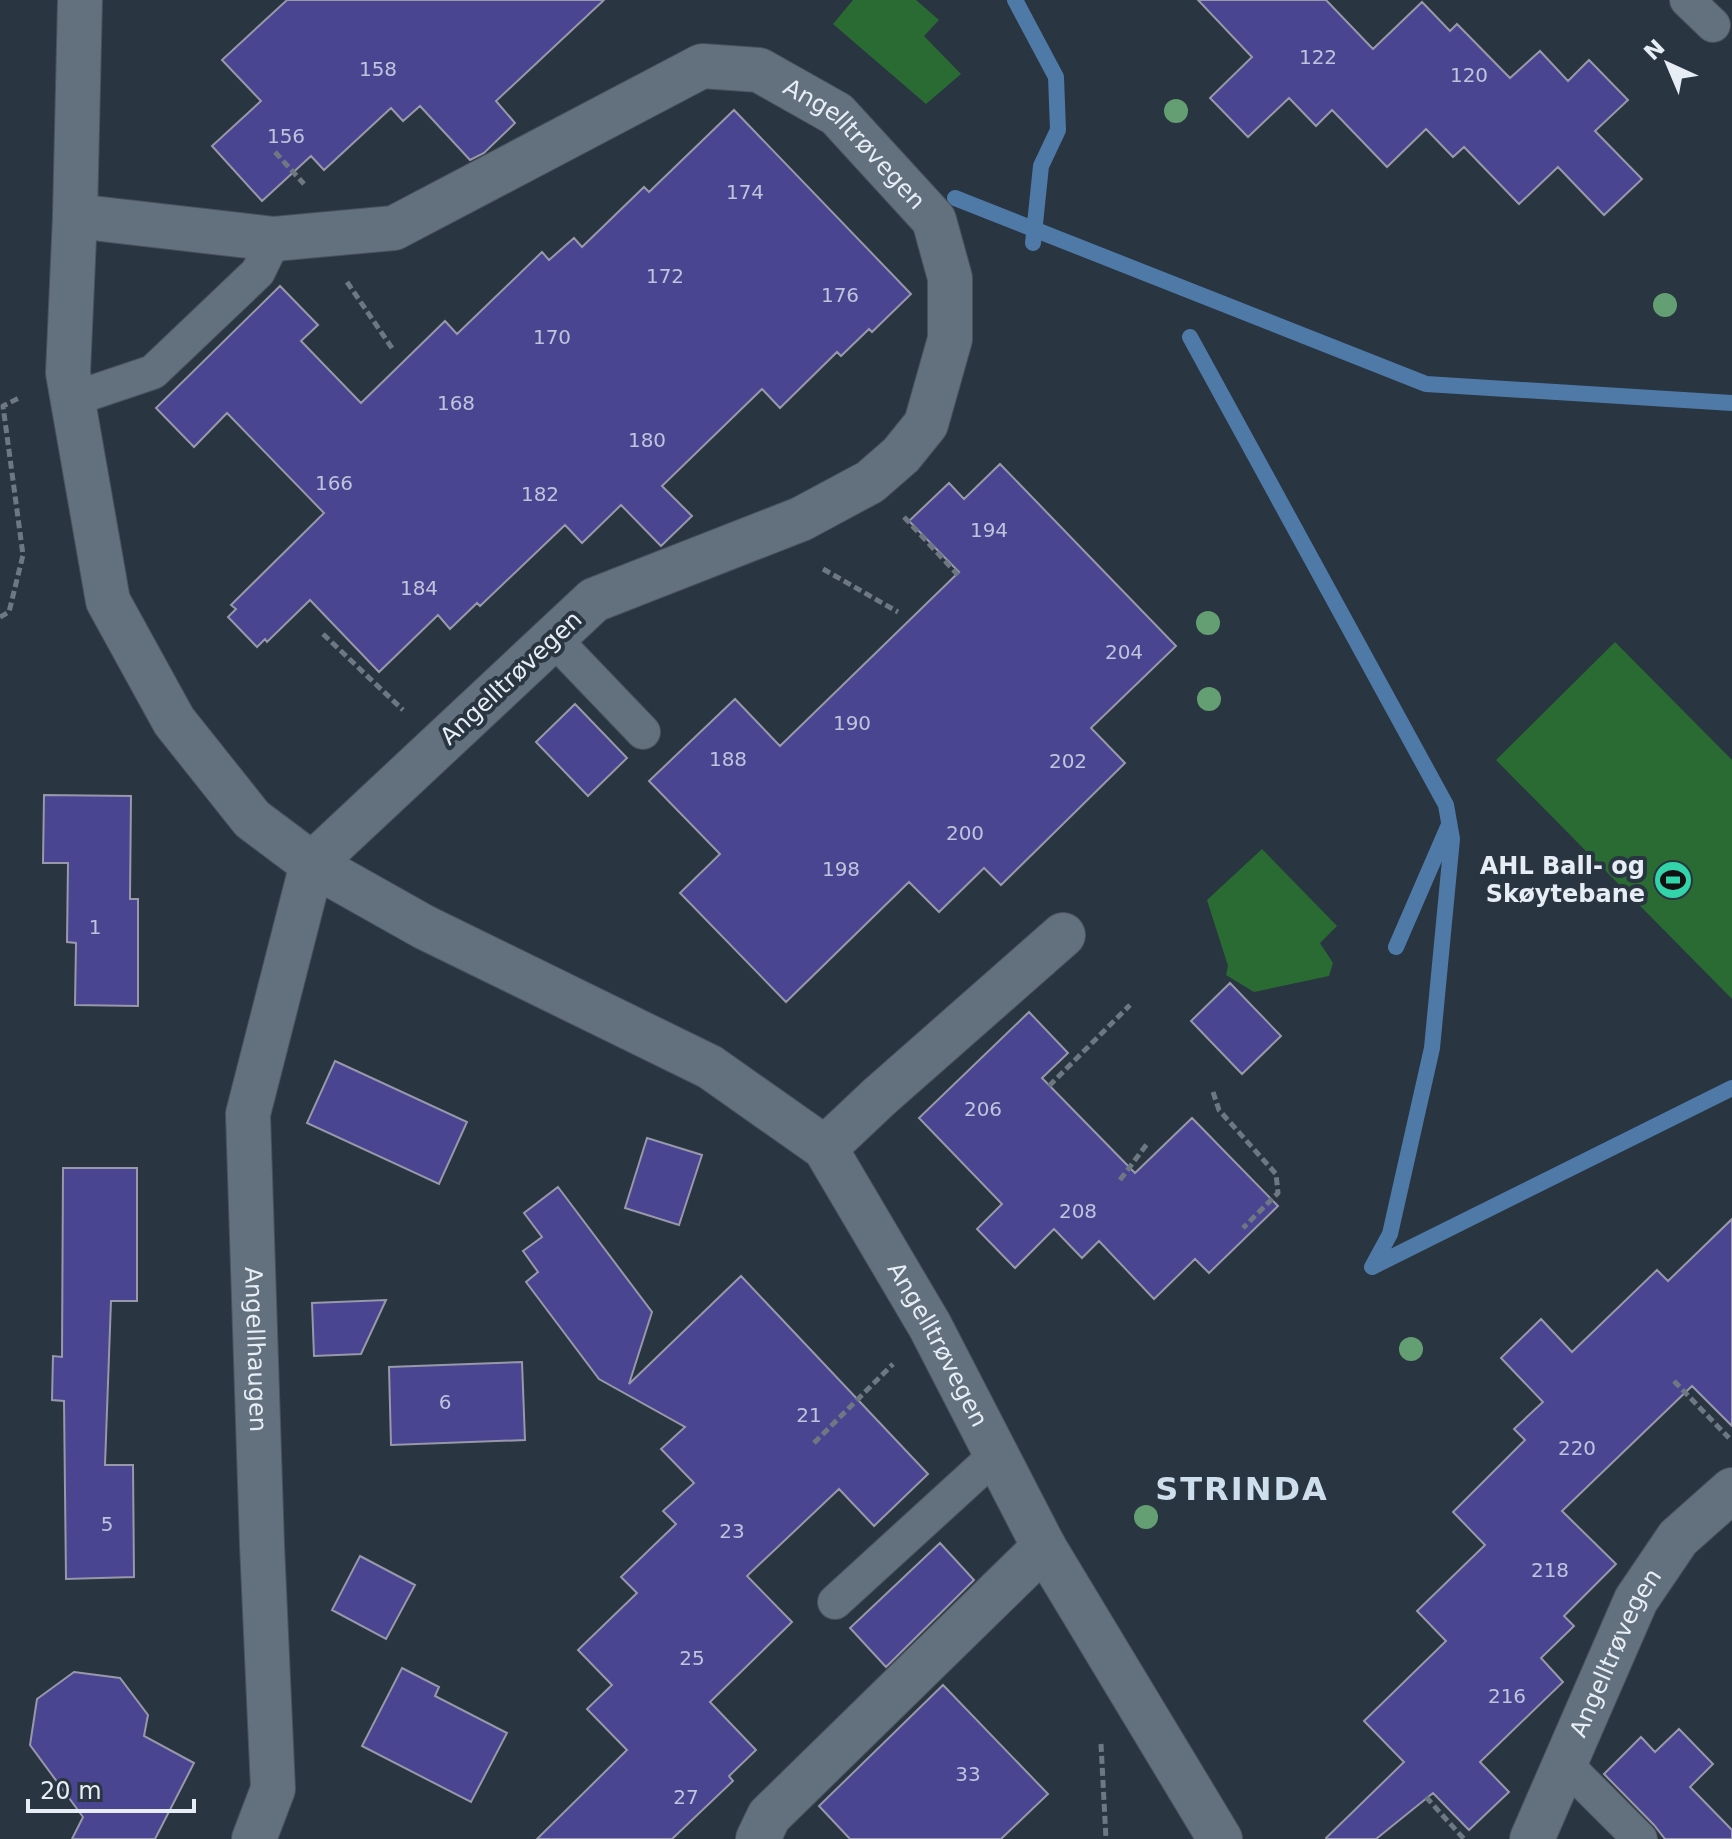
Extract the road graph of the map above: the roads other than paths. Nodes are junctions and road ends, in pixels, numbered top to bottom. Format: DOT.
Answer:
graph roads {
  1 [pos="80,0"];
  2 [pos="1687,0"];
  3 [pos="1713,25"];
  4 [pos="75,216"];
  5 [pos="274,239"];
  6 [pos="71,386"];
  7 [pos="553,638"];
  8 [pos="643,732"];
  9 [pos="312,864"];
  10 [pos="1063,935"];
  11 [pos="825,1148"];
  12 [pos="997,1454"];
  13 [pos="1732,1490"];
  14 [pos="1044,1547"];
  15 [pos="835,1602"];
  16 [pos="1565,1764"];
  17 [pos="254,1839"];
  18 [pos="758,1839"];
  19 [pos="1220,1839"];
  20 [pos="1532,1839"];
  21 [pos="1640,1839"];
  1 -- 4 [label="street, Angelltrøvegen"];
  2 -- 3 [label="lane"];
  4 -- 5 [label="street, Angelltrøvegen"];
  4 -- 6 [label="street, Angelltrøvegen"];
  5 -- 6 [label="lane"];
  5 -- 7 [label="street, Angelltrøvegen"];
  6 -- 9 [label="street, Angelltrøvegen"];
  7 -- 8 [label="lane"];
  7 -- 9 [label="street, Angelltrøvegen"];
  9 -- 11 [label="street, Angelltrøvegen"];
  9 -- 17 [label="street, Angellhaugen"];
  10 -- 11 [label="street"];
  11 -- 12 [label="street, Angelltrøvegen"];
  12 -- 14 [label="street, Angelltrøvegen"];
  12 -- 15 [label="lane"];
  13 -- 16 [label="street, Angelltrøvegen"];
  14 -- 18 [label="street"];
  14 -- 19 [label="street, Angelltrøvegen"];
  16 -- 20 [label="street, Angelltrøvegen"];
  16 -- 21 [label="lane"];
}
